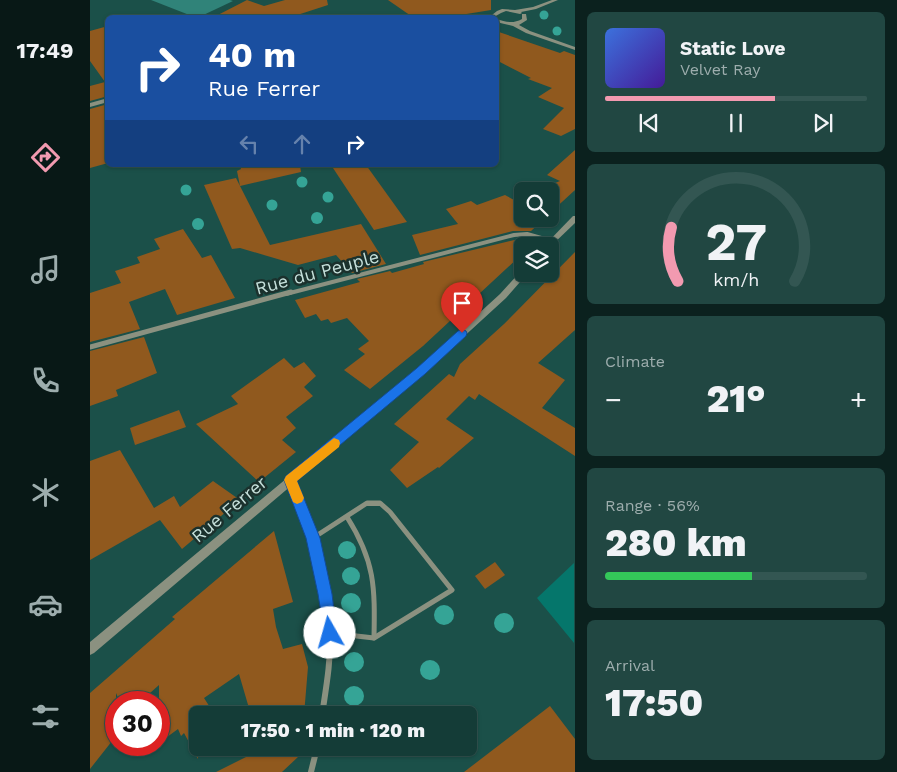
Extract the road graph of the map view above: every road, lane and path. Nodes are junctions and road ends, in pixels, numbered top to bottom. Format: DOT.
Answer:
graph roads {
  1 [pos="556,0"];
  2 [pos="534,8"];
  3 [pos="515,11"];
  4 [pos="497,15"];
  5 [pos="524,15"];
  6 [pos="499,20"];
  7 [pos="514,24"];
  8 [pos="574,49"];
  9 [pos="105,101"];
  10 [pos="90,105"];
  11 [pos="574,218"];
  12 [pos="534,237"];
  13 [pos="556,237"];
  14 [pos="516,282"];
  15 [pos="90,347"];
  16 [pos="290,480"];
  17 [pos="347,517"];
  18 [pos="313,538"];
  19 [pos="330,633"];
  20 [pos="374,638"];
  21 [pos="90,649"];
  22 [pos="323,706"];
  23 [pos="315,756"];
  24 [pos="311,772"];
  1 -- 2 [label="street"];
  2 -- 3 [label="street"];
  2 -- 5 [label="street"];
  3 -- 4 [label="street"];
  3 -- 5 [label="street"];
  5 -- 7 [label="street"];
  6 -- 7 [label="street"];
  7 -- 8 [label="street"];
  9 -- 10 [label="street"];
  11 -- 13 [label="street"];
  12 -- 15 [label="street, Rue du Peuple"];
  14 -- 16 [label="street, Rue Ferrer"];
  16 -- 18 [label="street"];
  16 -- 21 [label="street, Rue Ferrer"];
  17 -- 18 [label="lane"];
  17 -- 20 [label="lane"];
  17 -- 20 [label="lane"];
  18 -- 19 [label="street"];
  19 -- 20 [label="lane"];
  19 -- 22 [label="street"];
  23 -- 24 [label="street"];
}
